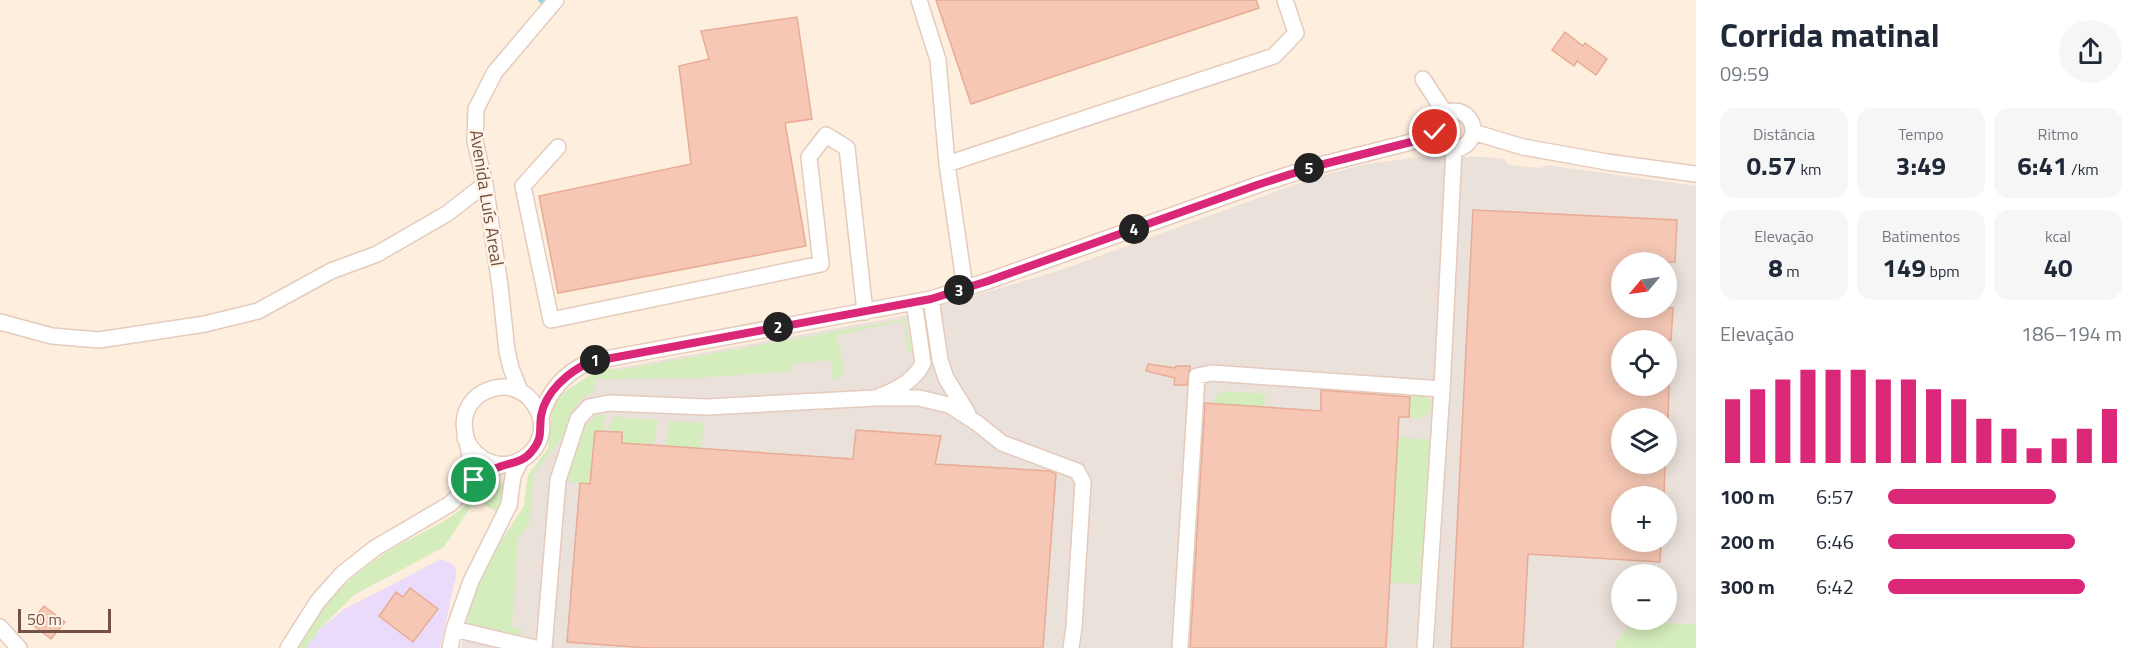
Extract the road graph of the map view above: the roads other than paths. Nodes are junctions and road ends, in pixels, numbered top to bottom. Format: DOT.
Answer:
graph roads {
  1 [pos="556,0"];
  2 [pos="919,0"];
  3 [pos="1285,0"];
  4 [pos="1423,79"];
  5 [pos="1444,113"];
  6 [pos="1435,132"];
  7 [pos="1473,132"];
  8 [pos="558,147"];
  9 [pos="1454,150"];
  10 [pos="947,164"];
  11 [pos="1696,174"];
  12 [pos="485,184"];
  13 [pos="966,288"];
  14 [pos="931,299"];
  15 [pos="914,302"];
  16 [pos="865,312"];
  17 [pos="0,322"];
  18 [pos="507,351"];
  19 [pos="562,380"];
  20 [pos="1442,389"];
  21 [pos="521,392"];
  22 [pos="481,393"];
  23 [pos="875,398"];
  24 [pos="541,417"];
  25 [pos="972,419"];
  26 [pos="465,438"];
  27 [pos="519,462"];
  28 [pos="502,465"];
  29 [pos="463,492"];
  30 [pos="0,627"];
  31 [pos="454,629"];
  32 [pos="19,648"];
  33 [pos="288,648"];
  34 [pos="450,648"];
  35 [pos="535,648"];
  36 [pos="544,648"];
  37 [pos="1071,648"];
  38 [pos="1180,648"];
  39 [pos="1425,648"];
  1 -- 12 [label="street, Avenida Luís Areal"];
  2 -- 10 [label="street"];
  3 -- 10 [label="street"];
  4 -- 5 [label="street"];
  5 -- 6 [label="street"];
  5 -- 7 [label="street"];
  6 -- 9 [label="street"];
  6 -- 13 [label="street"];
  7 -- 9 [label="street"];
  7 -- 11 [label="street"];
  8 -- 16 [label="street"];
  9 -- 20 [label="street"];
  10 -- 13 [label="street"];
  12 -- 17 [label="street"];
  12 -- 18 [label="street, Avenida Luís Areal"];
  13 -- 14 [label="street"];
  14 -- 15 [label="street"];
  14 -- 25 [label="street"];
  15 -- 16 [label="street"];
  15 -- 23 [label="street"];
  16 -- 19 [label="street"];
  18 -- 21 [label="street, Avenida Luís Areal"];
  18 -- 22 [label="street"];
  19 -- 21 [label="street"];
  19 -- 24 [label="street"];
  20 -- 38 [label="street"];
  20 -- 39 [label="street"];
  21 -- 22 [label="street"];
  21 -- 24 [label="street"];
  22 -- 26 [label="street"];
  23 -- 25 [label="street"];
  23 -- 36 [label="street"];
  24 -- 27 [label="street"];
  25 -- 37 [label="street"];
  26 -- 28 [label="street"];
  26 -- 29 [label="street"];
  27 -- 28 [label="street"];
  27 -- 31 [label="street"];
  28 -- 29 [label="street"];
  29 -- 33 [label="street"];
  30 -- 32 [label="street"];
  31 -- 34 [label="street"];
  31 -- 35 [label="street"];
}
